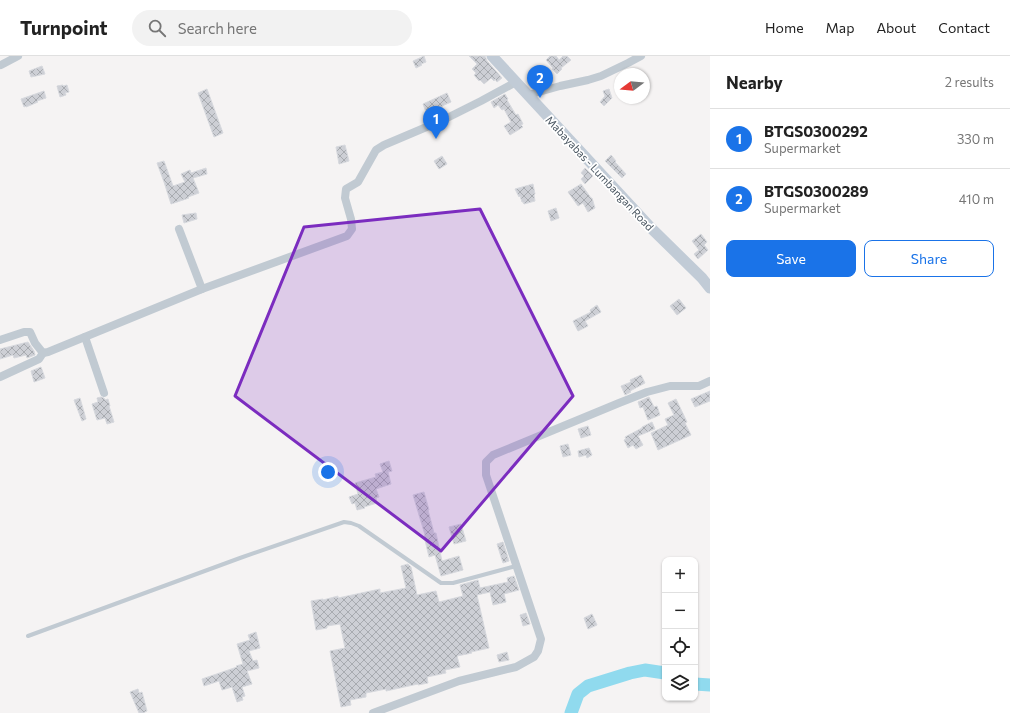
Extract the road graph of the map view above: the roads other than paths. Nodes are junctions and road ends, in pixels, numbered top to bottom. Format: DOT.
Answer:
graph roads {
  1 [pos="18,56"];
  2 [pos="492,56"];
  3 [pos="641,56"];
  4 [pos="1,64"];
  5 [pos="516,82"];
  6 [pos="528,95"];
  7 [pos="179,229"];
  8 [pos="710,288"];
  9 [pos="202,289"];
  10 [pos="84,337"];
  11 [pos="0,340"];
  12 [pos="43,353"];
  13 [pos="0,377"];
  14 [pos="710,381"];
  15 [pos="104,393"];
  16 [pos="516,566"];
  17 [pos="28,636"];
  18 [pos="373,713"];
  1 -- 4 [label="street"];
  2 -- 5 [label="main road, Mabayabas - Lumbangan Road"];
  3 -- 6 [label="street"];
  5 -- 6 [label="main road, Mabayabas - Lumbangan Road"];
  5 -- 9 [label="street"];
  6 -- 8 [label="main road, Mabayabas - Lumbangan Road"];
  7 -- 9 [label="street"];
  9 -- 10 [label="street"];
  10 -- 12 [label="street"];
  10 -- 15 [label="street"];
  11 -- 12 [label="street"];
  12 -- 13 [label="street"];
  14 -- 16 [label="street"];
  16 -- 17 [label="lane"];
  16 -- 18 [label="street"];
}
